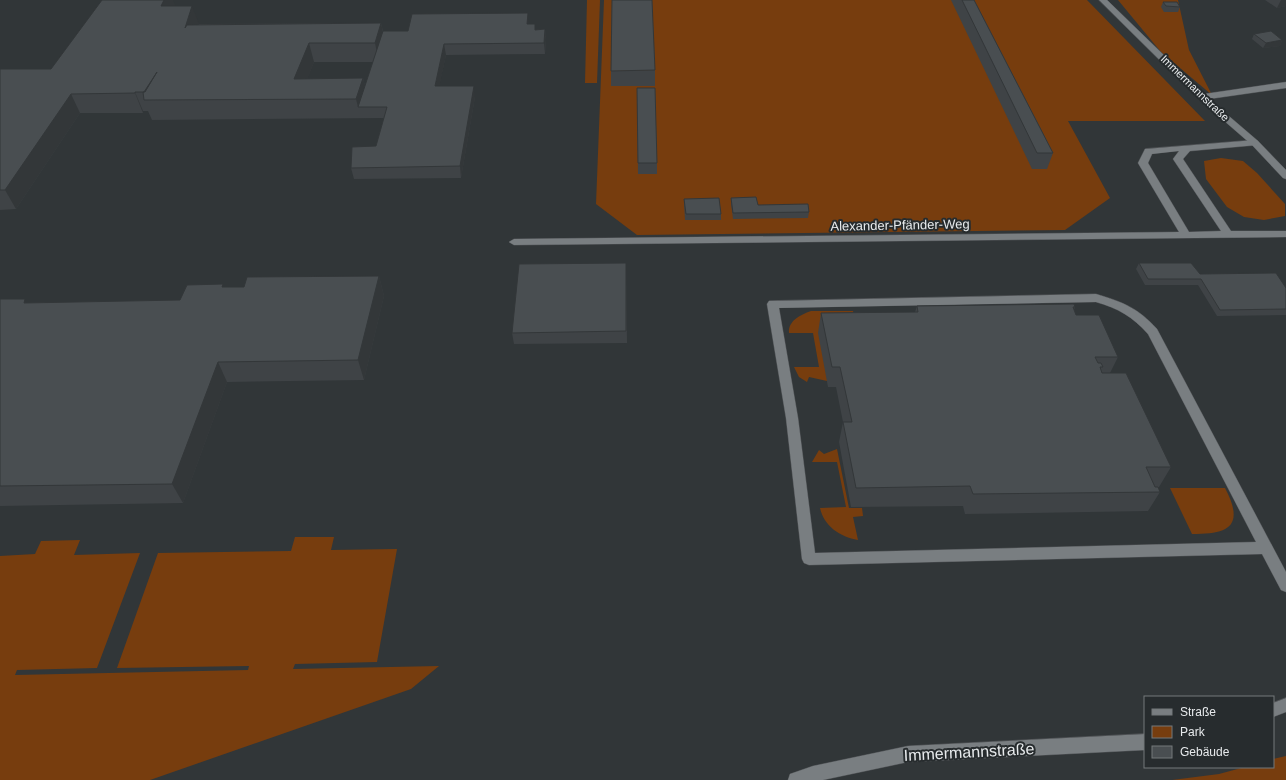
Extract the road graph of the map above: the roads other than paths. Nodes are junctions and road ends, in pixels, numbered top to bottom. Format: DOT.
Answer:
graph roads {
  1 [pos="1103,0"];
  2 [pos="1286,85"];
  3 [pos="1202,97"];
  4 [pos="1255,143"];
  5 [pos="1187,148"];
  6 [pos="1286,176"];
  7 [pos="1228,234"];
  8 [pos="1286,234"];
  9 [pos="1186,235"];
  10 [pos="514,242"];
  11 [pos="1266,548"];
  12 [pos="1286,586"];
  13 [pos="1286,705"];
  14 [pos="1274,710"];
  15 [pos="1144,742"];
  16 [pos="796,780"];
  1 -- 3 [label="street, Immermannstraße"];
  2 -- 3 [label="street"];
  3 -- 4 [label="street, Immermannstraße"];
  4 -- 5 [label="street"];
  4 -- 6 [label="street, Immermannstraße"];
  5 -- 7 [label="street"];
  5 -- 9 [label="street"];
  7 -- 8 [label="street, Alexander-Pfänder-Weg"];
  7 -- 9 [label="street, Alexander-Pfänder-Weg"];
  9 -- 10 [label="street, Alexander-Pfänder-Weg"];
  11 -- 11 [label="street"];
  11 -- 12 [label="street"];
  13 -- 14 [label="street"];
  15 -- 16 [label="street, Immermannstraße"];
}
